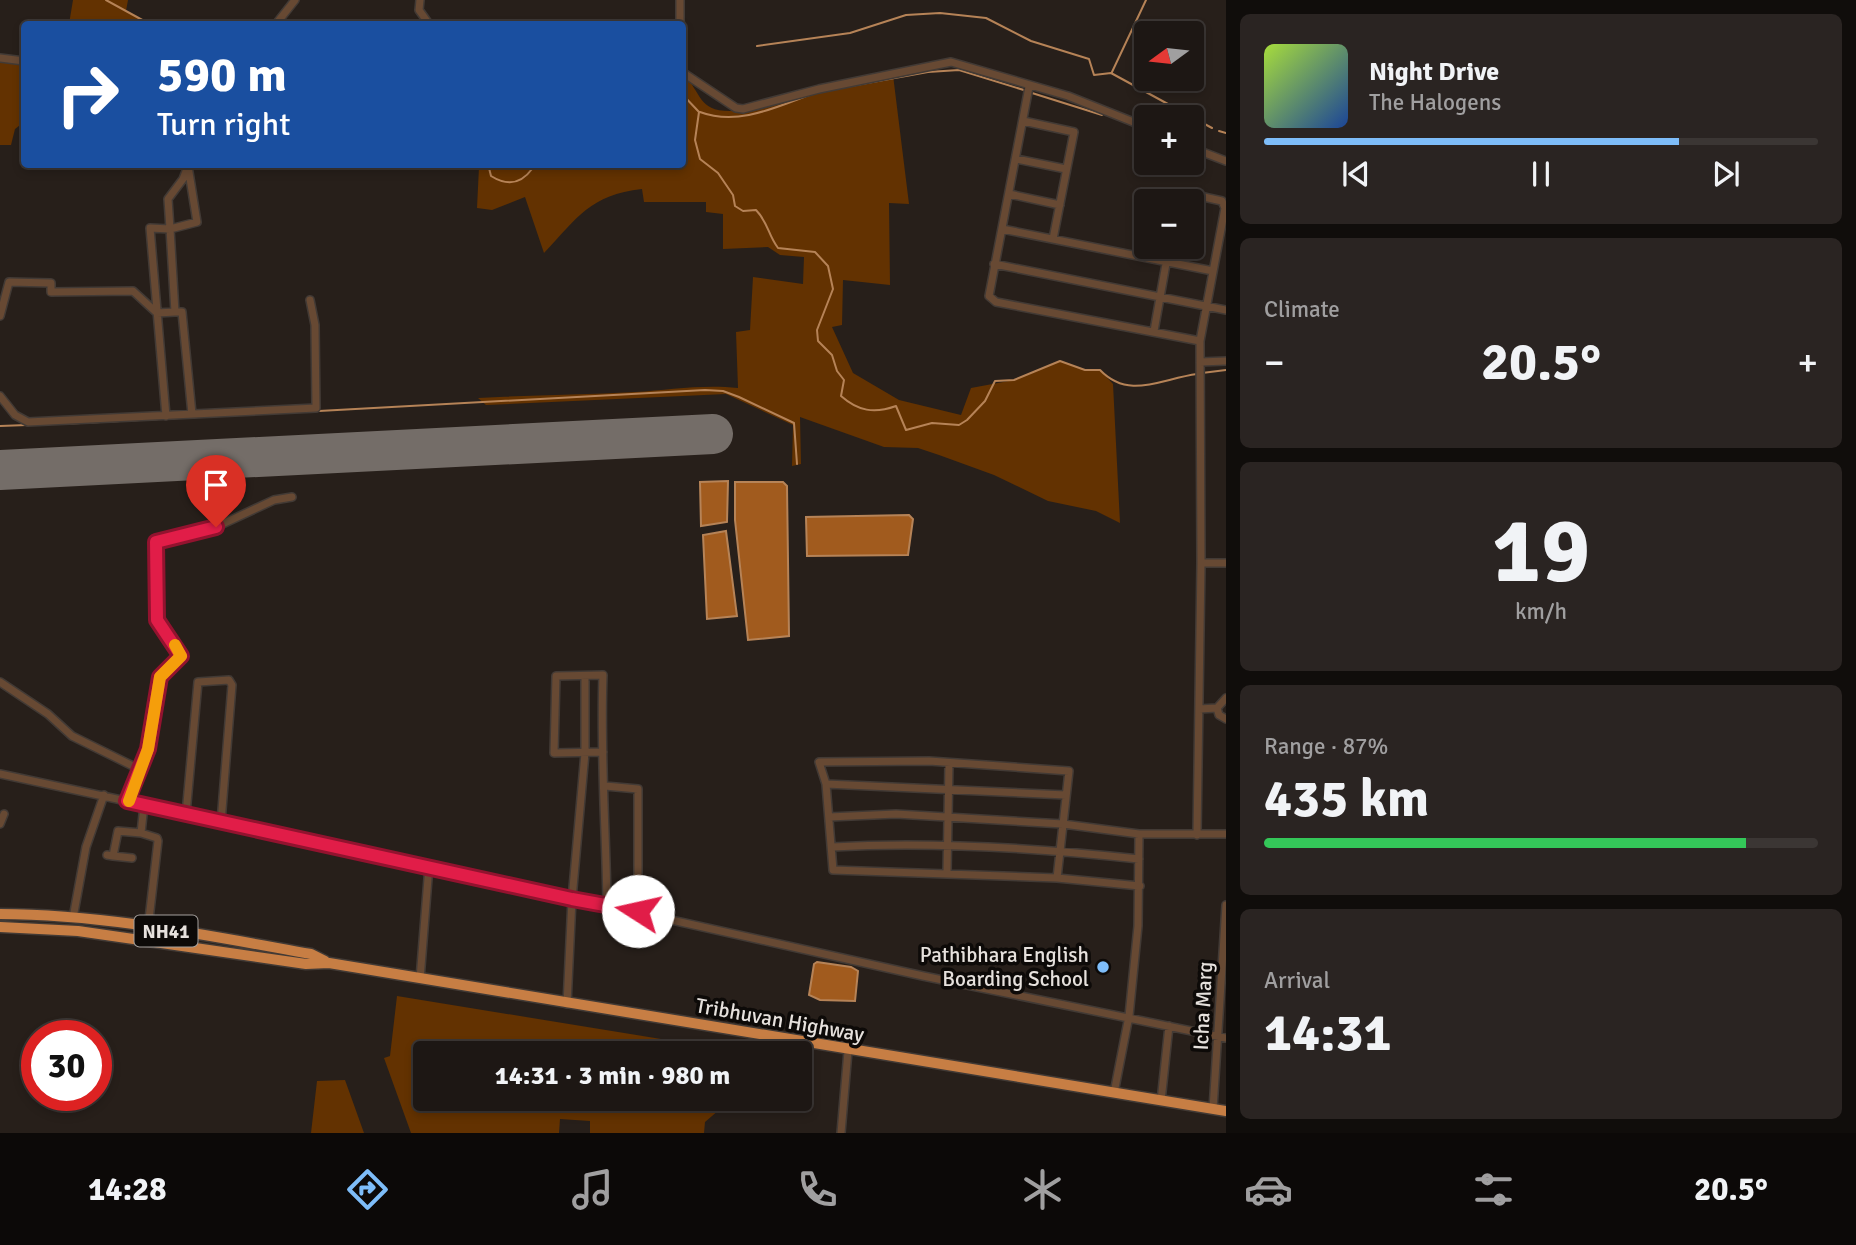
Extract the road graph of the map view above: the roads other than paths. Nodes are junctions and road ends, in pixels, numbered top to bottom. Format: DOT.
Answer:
graph roads {
  1 [pos="295,0"];
  2 [pos="420,0"];
  3 [pos="680,0"];
  4 [pos="278,21"];
  5 [pos="427,21"];
  6 [pos="680,21"];
  7 [pos="0,58"];
  8 [pos="21,61"];
  9 [pos="686,75"];
  10 [pos="1029,90"];
  11 [pos="1023,121"];
  12 [pos="1134,122"];
  13 [pos="1204,153"];
  14 [pos="1016,159"];
  15 [pos="1226,161"];
  16 [pos="189,168"];
  17 [pos="191,168"];
  18 [pos="1066,169"];
  19 [pos="1009,194"];
  20 [pos="1204,197"];
  21 [pos="1060,205"];
  22 [pos="170,229"];
  23 [pos="1002,229"];
  24 [pos="1053,239"];
  25 [pos="1167,259"];
  26 [pos="1166,262"];
  27 [pos="994,264"];
  28 [pos="1213,271"];
  29 [pos="1159,297"];
  30 [pos="310,300"];
  31 [pos="1206,306"];
  32 [pos="1226,310"];
  33 [pos="175,312"];
  34 [pos="157,313"];
  35 [pos="0,316"];
  36 [pos="1154,331"];
  37 [pos="1200,341"];
  38 [pos="1226,360"];
  39 [pos="1200,366"];
  40 [pos="0,396"];
  41 [pos="192,415"];
  42 [pos="166,416"];
  43 [pos="292,497"];
  44 [pos="1201,563"];
  45 [pos="1226,564"];
  46 [pos="586,676"];
  47 [pos="0,682"];
  48 [pos="1226,698"];
  49 [pos="1217,708"];
  50 [pos="1199,709"];
  51 [pos="1226,719"];
  52 [pos="603,752"];
  53 [pos="585,753"];
  54 [pos="949,763"];
  55 [pos="139,769"];
  56 [pos="0,774"];
  57 [pos="826,784"];
  58 [pos="604,786"];
  59 [pos="949,788"];
  60 [pos="104,795"];
  61 [pos="1066,795"];
  62 [pos="127,801"];
  63 [pos="144,805"];
  64 [pos="4,814"];
  65 [pos="186,814"];
  66 [pos="829,817"];
  67 [pos="948,817"];
  68 [pos="221,822"];
  69 [pos="0,824"];
  70 [pos="1063,824"];
  71 [pos="141,833"];
  72 [pos="1226,834"];
  73 [pos="1139,835"];
  74 [pos="1197,835"];
  75 [pos="947,845"];
  76 [pos="832,847"];
  77 [pos="1059,851"];
  78 [pos="132,858"];
  79 [pos="1139,859"];
  80 [pos="429,866"];
  81 [pos="947,873"];
  82 [pos="1057,878"];
  83 [pos="1140,886"];
  84 [pos="572,899"];
  85 [pos="607,905"];
  86 [pos="1226,905"];
  87 [pos="638,911"];
  88 [pos="0,914"];
  89 [pos="73,918"];
  90 [pos="1226,924"];
  91 [pos="0,927"];
  92 [pos="148,928"];
  93 [pos="329,963"];
  94 [pos="420,979"];
  95 [pos="1224,985"];
  96 [pos="568,1004"];
  97 [pos="1129,1016"];
  98 [pos="1169,1026"];
  99 [pos="1223,1037"];
  100 [pos="848,1051"];
  101 [pos="1114,1093"];
  102 [pos="1161,1101"];
  103 [pos="1213,1109"];
  104 [pos="1226,1111"];
  105 [pos="841,1133"];
  1 -- 4 [label="street"];
  2 -- 5 [label="street"];
  3 -- 6 [label="street"];
  7 -- 8 [label="street"];
  9 -- 10 [label="street"];
  10 -- 11 [label="street"];
  10 -- 12 [label="street"];
  11 -- 14 [label="street"];
  11 -- 18 [label="street"];
  13 -- 15 [label="street"];
  14 -- 18 [label="street"];
  14 -- 19 [label="street"];
  16 -- 22 [label="street"];
  17 -- 22 [label="street"];
  18 -- 21 [label="street"];
  19 -- 21 [label="street"];
  19 -- 23 [label="street"];
  20 -- 28 [label="street"];
  21 -- 24 [label="street"];
  22 -- 33 [label="street"];
  22 -- 34 [label="street"];
  23 -- 24 [label="street"];
  23 -- 27 [label="street"];
  24 -- 26 [label="street"];
  25 -- 26 [label="street"];
  26 -- 28 [label="street"];
  26 -- 29 [label="street"];
  27 -- 29 [label="street"];
  27 -- 36 [label="street"];
  28 -- 31 [label="street"];
  29 -- 31 [label="street"];
  29 -- 36 [label="street"];
  30 -- 41 [label="street"];
  31 -- 32 [label="street"];
  31 -- 37 [label="street"];
  33 -- 34 [label="street"];
  33 -- 41 [label="street"];
  34 -- 35 [label="street"];
  34 -- 42 [label="street"];
  36 -- 37 [label="street"];
  37 -- 39 [label="street"];
  38 -- 39 [label="street"];
  39 -- 44 [label="street"];
  40 -- 42 [label="street"];
  41 -- 42 [label="street"];
  43 -- 55 [label="street"];
  44 -- 45 [label="street"];
  44 -- 50 [label="street"];
  46 -- 52 [label="street"];
  46 -- 53 [label="street"];
  46 -- 53 [label="street"];
  47 -- 55 [label="street"];
  48 -- 49 [label="street"];
  49 -- 50 [label="street"];
  49 -- 51 [label="street"];
  50 -- 74 [label="street"];
  52 -- 53 [label="street"];
  52 -- 58 [label="street"];
  53 -- 84 [label="street"];
  54 -- 57 [label="street"];
  54 -- 59 [label="street"];
  54 -- 61 [label="street"];
  55 -- 62 [label="street"];
  56 -- 60 [label="street"];
  57 -- 59 [label="street"];
  57 -- 66 [label="street"];
  58 -- 85 [label="street"];
  58 -- 87 [label="street"];
  59 -- 61 [label="street"];
  59 -- 67 [label="street"];
  60 -- 62 [label="street"];
  60 -- 89 [label="street"];
  61 -- 70 [label="street"];
  62 -- 63 [label="street"];
  63 -- 65 [label="street"];
  63 -- 71 [label="street"];
  64 -- 69 [label="street"];
  65 -- 68 [label="street"];
  65 -- 68 [label="street"];
  66 -- 67 [label="street"];
  66 -- 76 [label="street"];
  67 -- 70 [label="street"];
  67 -- 75 [label="street"];
  68 -- 80 [label="street"];
  70 -- 73 [label="street"];
  70 -- 77 [label="street"];
  71 -- 78 [label="street"];
  71 -- 92 [label="street"];
  72 -- 74 [label="street"];
  73 -- 74 [label="street"];
  73 -- 79 [label="street"];
  75 -- 76 [label="street"];
  75 -- 77 [label="street"];
  75 -- 81 [label="street"];
  76 -- 81 [label="street"];
  77 -- 79 [label="street"];
  77 -- 82 [label="street"];
  79 -- 83 [label="street"];
  80 -- 84 [label="street"];
  80 -- 94 [label="street"];
  81 -- 82 [label="street"];
  82 -- 83 [label="street"];
  83 -- 97 [label="street"];
  84 -- 85 [label="street"];
  84 -- 96 [label="street"];
  85 -- 87 [label="street"];
  86 -- 90 [label="street, Icha Marg"];
  87 -- 97 [label="street"];
  88 -- 89 [label="highway, NH41"];
  89 -- 92 [label="highway, NH41"];
  90 -- 95 [label="street, Icha Marg"];
  91 -- 93 [label="highway, NH41"];
  92 -- 93 [label="highway, NH41"];
  93 -- 94 [label="highway, Tribhuvan Highway / NH41"];
  94 -- 96 [label="highway, Tribhuvan Highway / NH41"];
  95 -- 99 [label="street, Icha Marg"];
  96 -- 100 [label="highway, Tribhuvan Highway / NH41"];
  97 -- 98 [label="street"];
  97 -- 101 [label="street"];
  98 -- 99 [label="street"];
  98 -- 102 [label="street"];
  99 -- 103 [label="street, Icha Marg"];
  100 -- 101 [label="highway, Tribhuvan Highway / NH41"];
  100 -- 105 [label="street"];
  101 -- 102 [label="highway, Tribhuvan Highway / NH41"];
  102 -- 103 [label="highway, Tribhuvan Highway / NH41"];
  103 -- 104 [label="highway, Tribhuvan Highway / NH41"];
}
